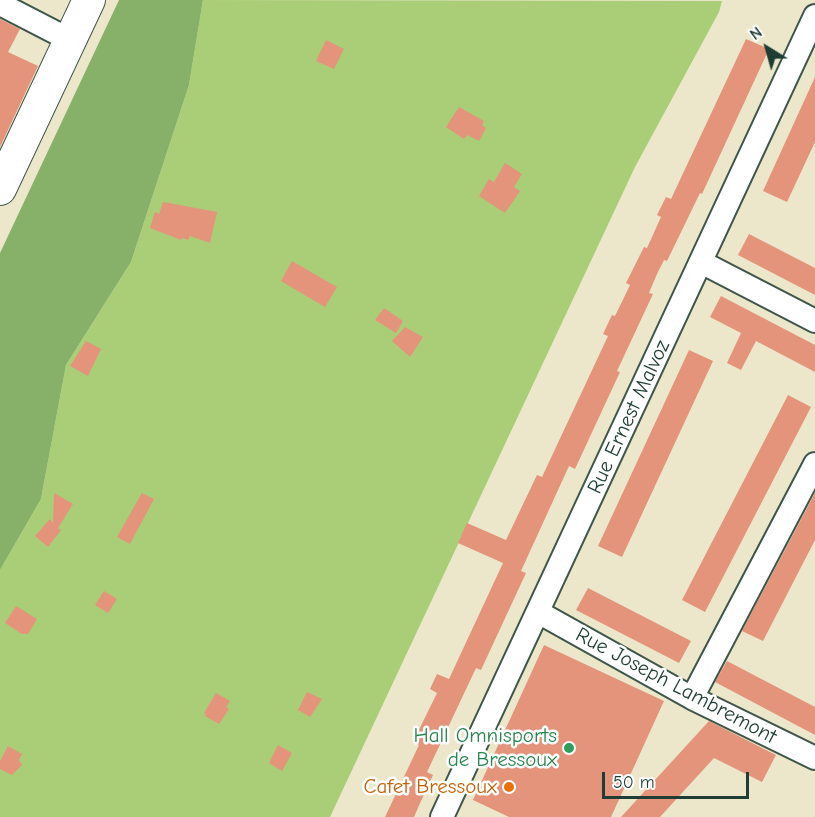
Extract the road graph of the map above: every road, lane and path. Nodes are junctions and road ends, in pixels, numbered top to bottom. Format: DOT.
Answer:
graph roads {
  1 [pos="89,0"];
  2 [pos="0,4"];
  3 [pos="815,16"];
  4 [pos="70,40"];
  5 [pos="0,189"];
  6 [pos="700,262"];
  7 [pos="815,321"];
  8 [pos="815,464"];
  9 [pos="538,612"];
  10 [pos="692,698"];
  11 [pos="815,758"];
  12 [pos="442,817"];
  1 -- 4 [label="main road"];
  2 -- 4 [label="street"];
  3 -- 6 [label="street, Rue Ernest Malvoz"];
  4 -- 5 [label="main road"];
  6 -- 7 [label="street"];
  6 -- 9 [label="street, Rue Ernest Malvoz"];
  8 -- 10 [label="street"];
  9 -- 10 [label="street, Rue Joseph Lambremont"];
  9 -- 12 [label="street, Rue Ernest Malvoz"];
  10 -- 11 [label="street, Rue Joseph Lambremont"];
}
